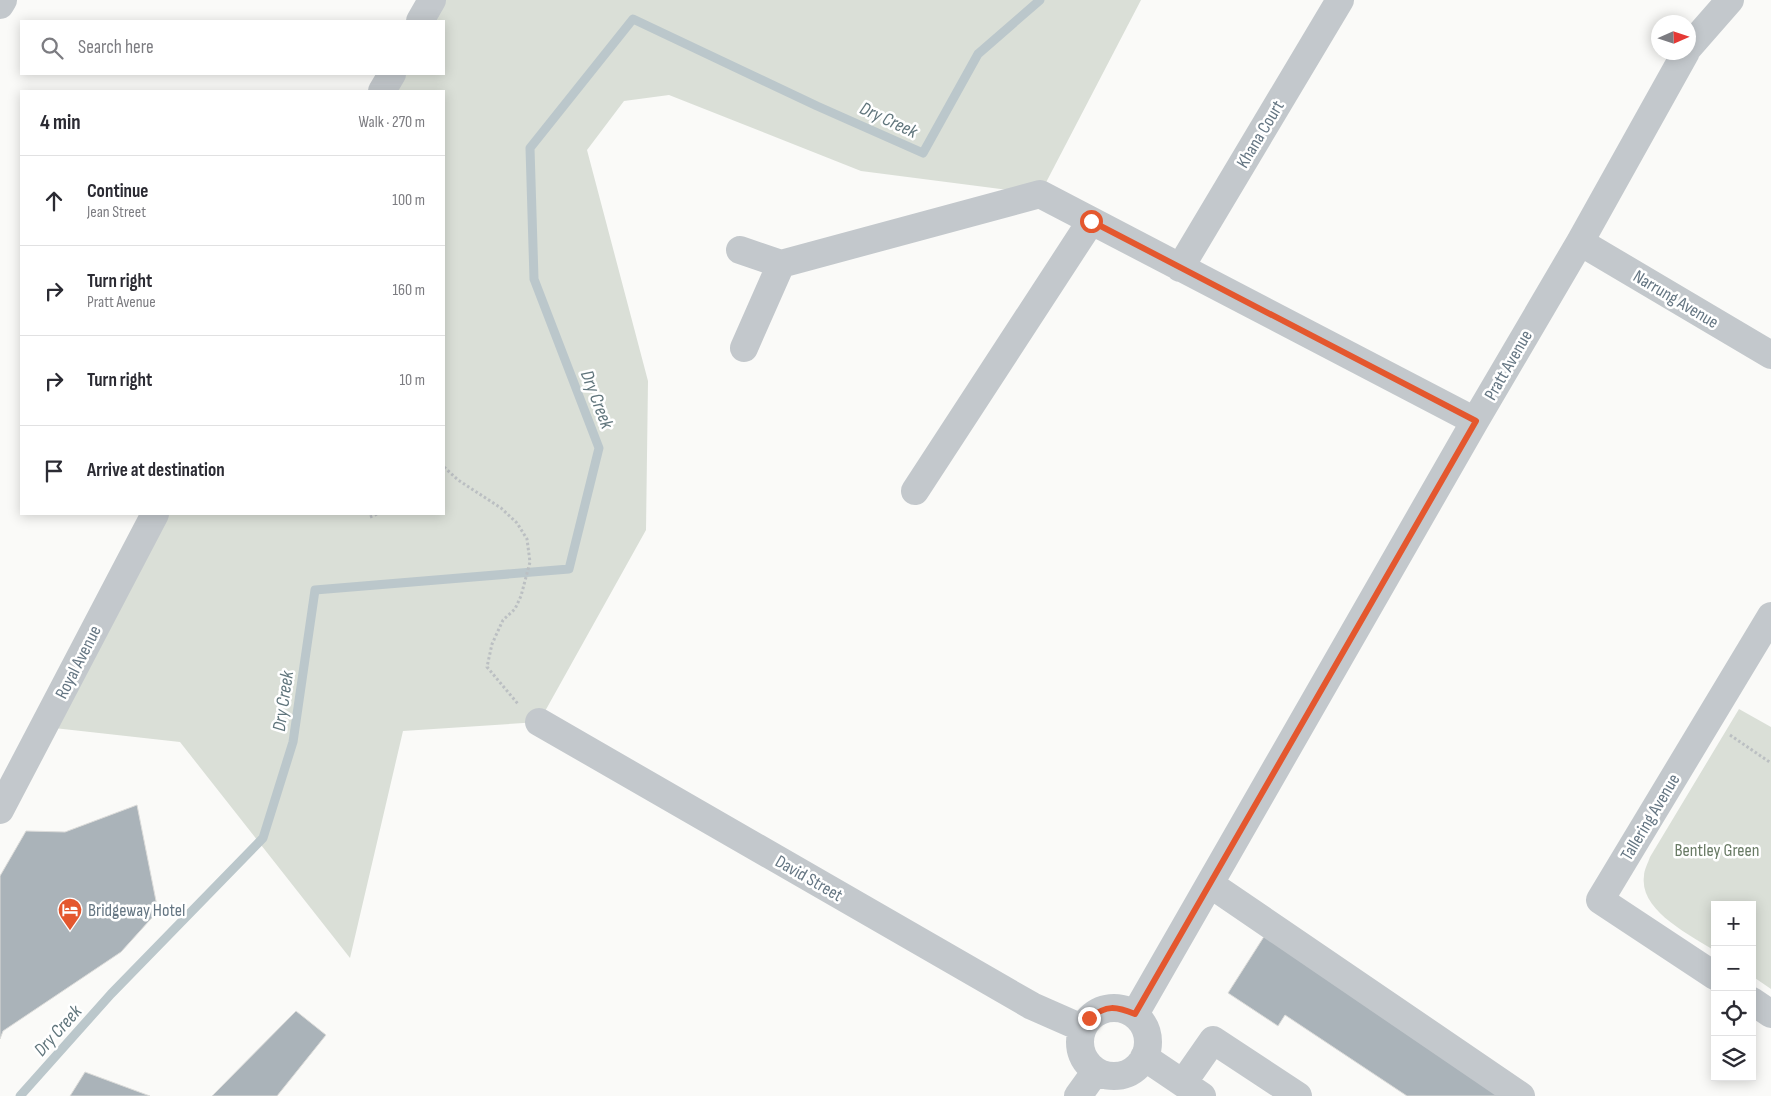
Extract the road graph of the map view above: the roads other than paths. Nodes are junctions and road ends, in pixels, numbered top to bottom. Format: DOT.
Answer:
graph roads {
  1 [pos="3,0"];
  2 [pos="432,0"];
  3 [pos="1340,0"];
  4 [pos="1730,0"];
  5 [pos="0,5"];
  6 [pos="421,20"];
  7 [pos="1696,39"];
  8 [pos="1682,60"];
  9 [pos="391,75"];
  10 [pos="383,90"];
  11 [pos="1091,221"];
  12 [pos="1580,242"];
  13 [pos="740,250"];
  14 [pos="781,264"];
  15 [pos="1180,268"];
  16 [pos="744,348"];
  17 [pos="1771,355"];
  18 [pos="1476,421"];
  19 [pos="915,491"];
  20 [pos="154,515"];
  21 [pos="1771,616"];
  22 [pos="539,722"];
  23 [pos="0,810"];
  24 [pos="1210,884"];
  25 [pos="1711,973"];
  26 [pos="1756,1004"];
  27 [pos="1135,1014"];
  28 [pos="1771,1014"];
  29 [pos="1082,1028"];
  30 [pos="1144,1057"];
  31 [pos="1096,1071"];
  32 [pos="1193,1090"];
  33 [pos="1078,1096"];
  34 [pos="1298,1096"];
  35 [pos="1521,1096"];
  1 -- 5 [label="street"];
  2 -- 6 [label="street"];
  3 -- 15 [label="street, Khana Court"];
  4 -- 7 [label="street"];
  8 -- 12 [label="street, Pratt Avenue"];
  9 -- 10 [label="street"];
  11 -- 14 [label="street"];
  11 -- 15 [label="street"];
  11 -- 19 [label="street"];
  12 -- 17 [label="street, Narrung Avenue"];
  12 -- 18 [label="street, Pratt Avenue"];
  13 -- 14 [label="street"];
  14 -- 16 [label="street"];
  15 -- 18 [label="street"];
  18 -- 24 [label="street, Pratt Avenue"];
  20 -- 23 [label="street, Royal Avenue"];
  21 -- 25 [label="street, Tallering Avenue"];
  22 -- 29 [label="street, David Street"];
  24 -- 27 [label="street, Pratt Avenue"];
  24 -- 35 [label="street"];
  26 -- 28 [label="street"];
  27 -- 29 [label="street"];
  27 -- 30 [label="street"];
  29 -- 31 [label="street"];
  30 -- 31 [label="street"];
  30 -- 32 [label="street"];
  31 -- 33 [label="street"];
  32 -- 34 [label="street"];
}
